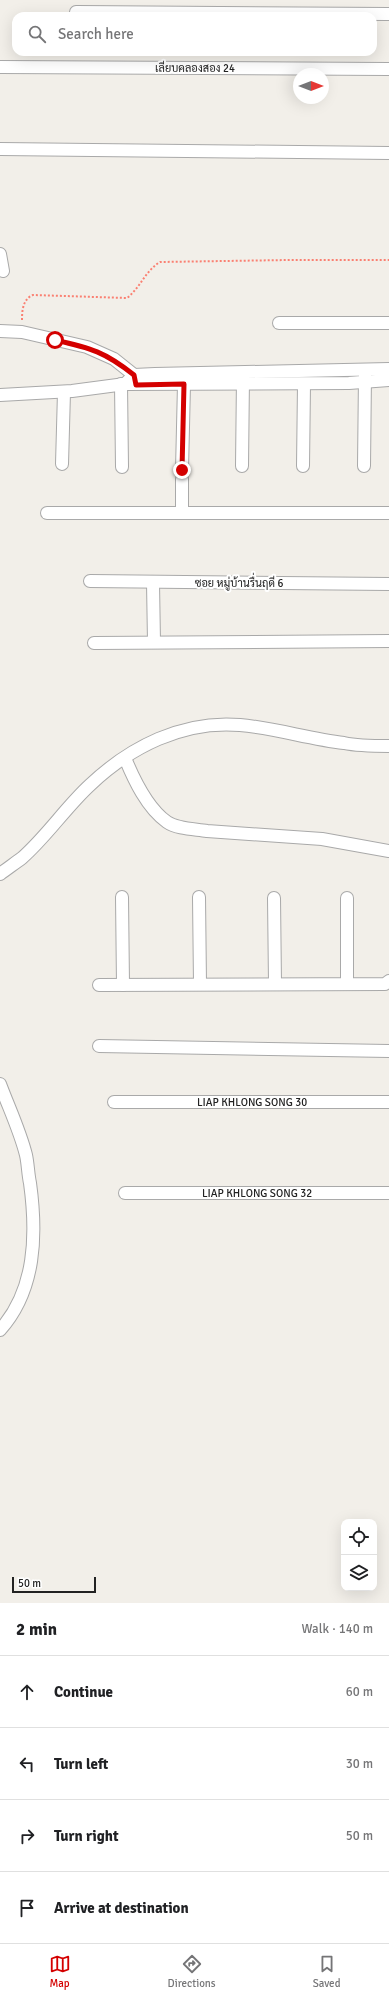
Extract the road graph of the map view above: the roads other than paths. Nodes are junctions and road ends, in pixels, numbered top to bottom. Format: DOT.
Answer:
graph roads {
  1 [pos="377,14"];
  2 [pos="389,14"];
  3 [pos="0,67"];
  4 [pos="389,69"];
  5 [pos="0,149"];
  6 [pos="389,153"];
  7 [pos="0,254"];
  8 [pos="2,271"];
  9 [pos="279,323"];
  10 [pos="389,323"];
  11 [pos="0,331"];
  12 [pos="389,369"];
  13 [pos="365,376"];
  14 [pos="243,378"];
  15 [pos="389,380"];
  16 [pos="129,382"];
  17 [pos="184,384"];
  18 [pos="304,384"];
  19 [pos="64,392"];
  20 [pos="0,395"];
  21 [pos="62,464"];
  22 [pos="242,466"];
  23 [pos="303,466"];
  24 [pos="364,466"];
  25 [pos="122,467"];
  26 [pos="47,513"];
  27 [pos="182,513"];
  28 [pos="389,513"];
  29 [pos="90,581"];
  30 [pos="153,583"];
  31 [pos="389,584"];
  32 [pos="389,641"];
  33 [pos="154,642"];
  34 [pos="94,643"];
  35 [pos="389,746"];
  36 [pos="125,758"];
  37 [pos="389,850"];
  38 [pos="0,874"];
  39 [pos="122,897"];
  40 [pos="199,897"];
  41 [pos="274,898"];
  42 [pos="347,898"];
  43 [pos="388,983"];
  44 [pos="200,984"];
  45 [pos="275,984"];
  46 [pos="347,984"];
  47 [pos="99,985"];
  48 [pos="123,985"];
  49 [pos="99,1046"];
  50 [pos="389,1051"];
  51 [pos="0,1084"];
  52 [pos="114,1102"];
  53 [pos="389,1102"];
  54 [pos="125,1193"];
  55 [pos="389,1193"];
  56 [pos="0,1330"];
  1 -- 2 [label="street"];
  3 -- 4 [label="street, เลียบคลองสอง 24"];
  5 -- 6 [label="street"];
  7 -- 8 [label="street"];
  9 -- 10 [label="street"];
  11 -- 16 [label="street"];
  12 -- 13 [label="street"];
  13 -- 14 [label="street"];
  13 -- 15 [label="street"];
  13 -- 18 [label="street"];
  13 -- 24 [label="street"];
  14 -- 16 [label="street"];
  14 -- 17 [label="street"];
  14 -- 18 [label="street"];
  14 -- 22 [label="street"];
  16 -- 17 [label="street"];
  16 -- 19 [label="street"];
  16 -- 25 [label="street"];
  17 -- 27 [label="street"];
  18 -- 23 [label="street"];
  19 -- 20 [label="street"];
  19 -- 21 [label="street"];
  26 -- 27 [label="street"];
  27 -- 28 [label="street"];
  29 -- 30 [label="street, ซอย หมู่บ้านรื่นฤดี 6"];
  30 -- 31 [label="street, ซอย หมู่บ้านรื่นฤดี 6"];
  30 -- 33 [label="street"];
  32 -- 33 [label="street"];
  33 -- 34 [label="street"];
  35 -- 36 [label="street"];
  36 -- 37 [label="street"];
  36 -- 38 [label="street"];
  39 -- 48 [label="street"];
  40 -- 44 [label="street"];
  41 -- 45 [label="street"];
  42 -- 46 [label="street"];
  43 -- 46 [label="street"];
  44 -- 45 [label="street"];
  44 -- 48 [label="street"];
  45 -- 46 [label="street"];
  47 -- 48 [label="street"];
  49 -- 50 [label="street"];
  51 -- 56 [label="street"];
  52 -- 53 [label="street, LIAP KHLONG SONG 30"];
  54 -- 55 [label="street, LIAP KHLONG SONG 32"];
}
